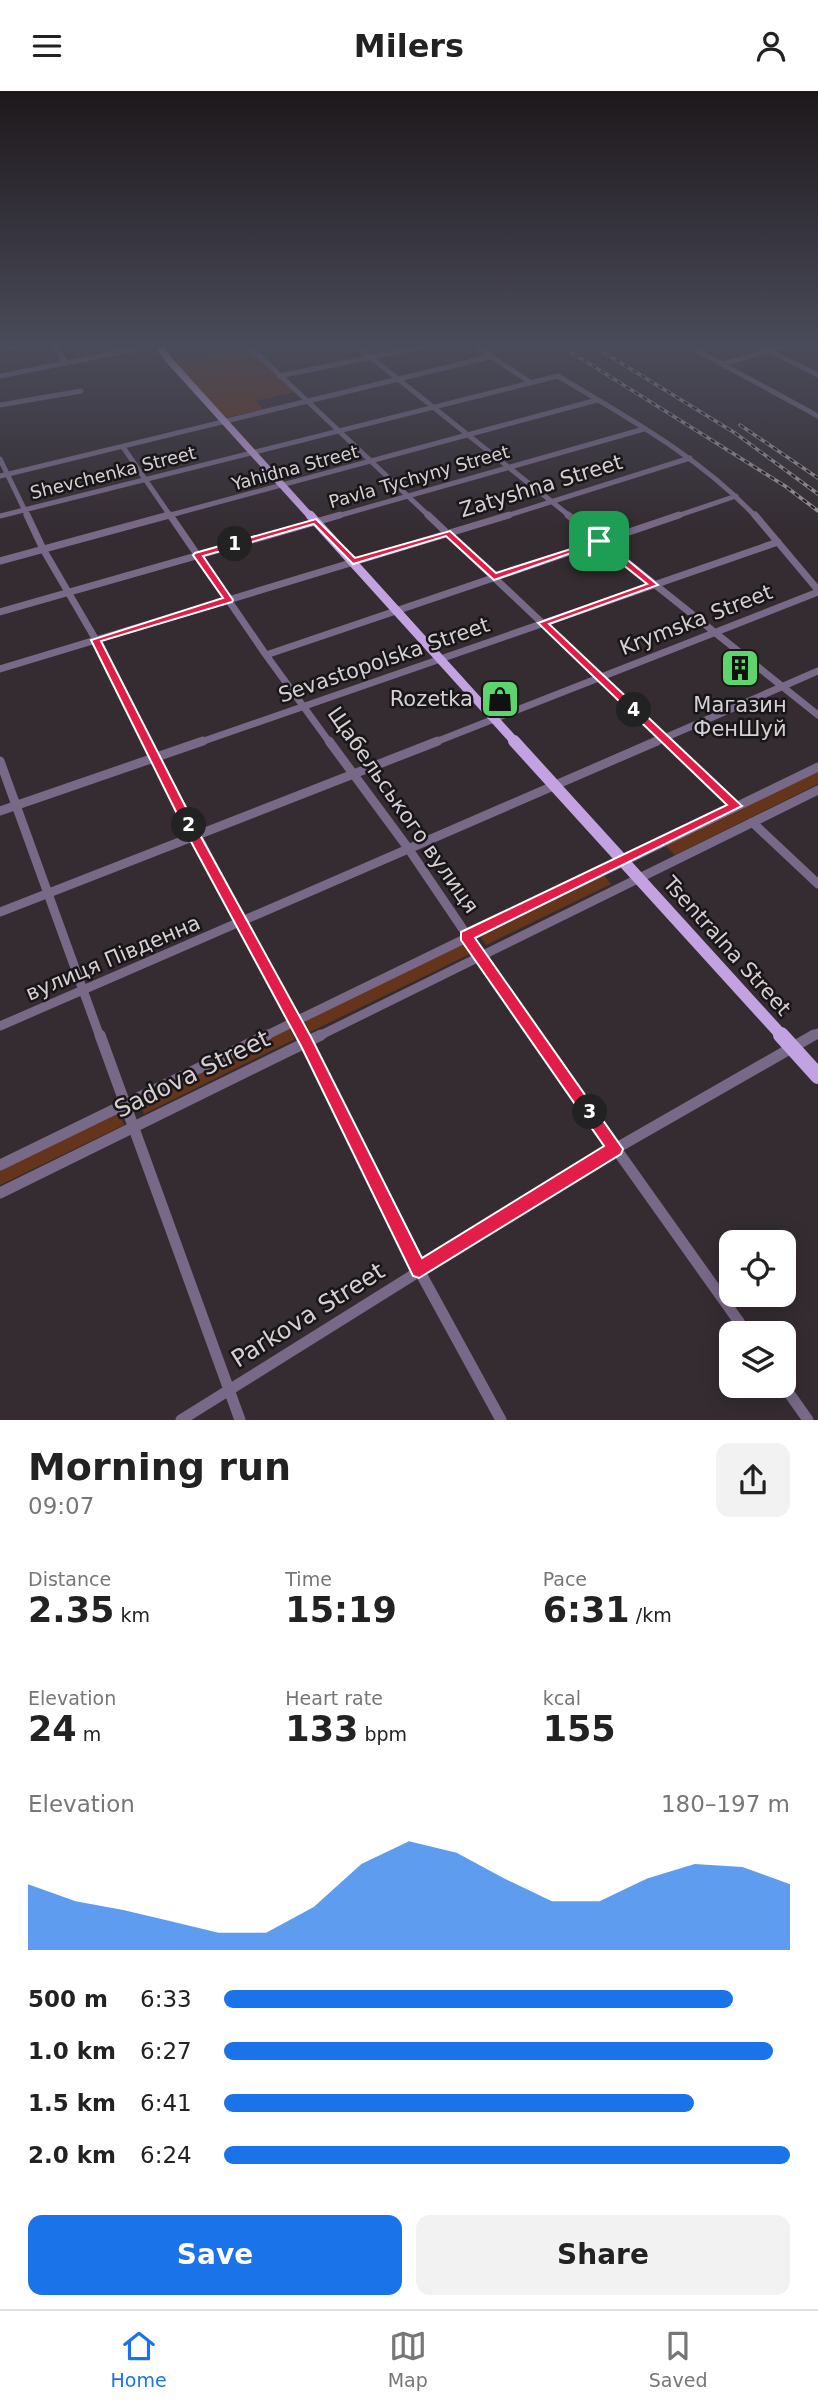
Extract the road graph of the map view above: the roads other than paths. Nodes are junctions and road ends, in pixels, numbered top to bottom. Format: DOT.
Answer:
graph roads {
  1 [pos="213,406"];
  2 [pos="291,406"];
  3 [pos="312,406"];
  4 [pos="432,406"];
  5 [pos="575,406"];
  6 [pos="607,406"];
  7 [pos="227,421"];
  8 [pos="644,429"];
  9 [pos="339,430"];
  10 [pos="469,435"];
  11 [pos="123,447"];
  12 [pos="255,452"];
  13 [pos="690,458"];
  14 [pos="0,459"];
  15 [pos="372,461"];
  16 [pos="507,467"];
  17 [pos="4,475"];
  18 [pos="145,479"];
  19 [pos="284,485"];
  20 [pos="408,495"];
  21 [pos="736,496"];
  22 [pos="553,502"];
  23 [pos="23,511"];
  24 [pos="0,516"];
  25 [pos="170,516"];
  26 [pos="316,521"];
  27 [pos="447,533"];
  28 [pos="599,541"];
  29 [pos="778,542"];
  30 [pos="43,549"];
  31 [pos="198,555"];
  32 [pos="0,561"];
  33 [pos="353,561"];
  34 [pos="494,577"];
  35 [pos="653,585"];
  36 [pos="818,591"];
  37 [pos="67,593"];
  38 [pos="228,600"];
  39 [pos="398,610"];
  40 [pos="0,612"];
  41 [pos="543,623"];
  42 [pos="712,632"];
  43 [pos="96,640"];
  44 [pos="266,655"];
  45 [pos="442,659"];
  46 [pos="0,669"];
  47 [pos="818,671"];
  48 [pos="598,676"];
  49 [pos="783,686"];
  50 [pos="304,707"];
  51 [pos="818,715"];
  52 [pos="495,718"];
  53 [pos="663,737"];
  54 [pos="157,757"];
  55 [pos="0,761"];
  56 [pos="818,767"];
  57 [pos="353,774"];
  58 [pos="556,786"];
  59 [pos="818,790"];
  60 [pos="14,806"];
  61 [pos="736,806"];
  62 [pos="0,811"];
  63 [pos="752,822"];
  64 [pos="195,836"];
  65 [pos="408,848"];
  66 [pos="624,859"];
  67 [pos="639,878"];
  68 [pos="818,884"];
  69 [pos="47,894"];
  70 [pos="0,912"];
  71 [pos="241,923"];
  72 [pos="466,936"];
  73 [pos="480,957"];
  74 [pos="82,991"];
  75 [pos="295,1020"];
  76 [pos="0,1026"];
  77 [pos="818,1033"];
  78 [pos="306,1041"];
  79 [pos="793,1048"];
  80 [pos="818,1076"];
  81 [pos="124,1104"];
  82 [pos="133,1126"];
  83 [pos="615,1149"];
  84 [pos="0,1165"];
  85 [pos="0,1193"];
  86 [pos="419,1270"];
  87 [pos="738,1321"];
  88 [pos="229,1390"];
  89 [pos="792,1398"];
  90 [pos="181,1420"];
  91 [pos="240,1420"];
  92 [pos="501,1420"];
  93 [pos="808,1420"];
  1 -- 7 [label="main road, Tsentralna Street"];
  2 -- 7 [label="street"];
  3 -- 9 [label="street"];
  4 -- 9 [label="street, Shevchenka Street"];
  4 -- 10 [label="street"];
  5 -- 10 [label="street, Yahidna Street"];
  6 -- 8 [label="street"];
  7 -- 11 [label="street"];
  7 -- 12 [label="main road, Tsentralna Street"];
  8 -- 13 [label="street"];
  8 -- 16 [label="street, Pavla Tychyny Street"];
  9 -- 12 [label="street, Shevchenka Street"];
  9 -- 15 [label="street"];
  10 -- 15 [label="street, Yahidna Street"];
  10 -- 16 [label="street"];
  11 -- 17 [label="street"];
  11 -- 18 [label="street, Щабельського вулиця"];
  12 -- 18 [label="street, Shevchenka Street"];
  12 -- 19 [label="main road, Tsentralna Street"];
  13 -- 21 [label="street"];
  13 -- 22 [label="street, Zatyshna Street"];
  14 -- 17 [label="street"];
  15 -- 19 [label="street, Yahidna Street"];
  15 -- 20 [label="street"];
  16 -- 20 [label="street, Pavla Tychyny Street"];
  16 -- 22 [label="street"];
  17 -- 23 [label="street"];
  18 -- 23 [label="street, Shevchenka Street"];
  18 -- 25 [label="street, Щабельського вулиця"];
  19 -- 25 [label="street, Yahidna Street"];
  19 -- 26 [label="main road, Tsentralna Street"];
  20 -- 26 [label="street, Pavla Tychyny Street"];
  20 -- 27 [label="street"];
  21 -- 28 [label="street"];
  21 -- 29 [label="street"];
  22 -- 27 [label="street, Zatyshna Street"];
  22 -- 28 [label="street"];
  23 -- 24 [label="street, Shevchenka Street"];
  23 -- 30 [label="street"];
  25 -- 30 [label="street, Yahidna Street"];
  25 -- 31 [label="street, Щабельського вулиця"];
  26 -- 31 [label="street, Pavla Tychyny Street"];
  26 -- 33 [label="main road, Tsentralna Street"];
  27 -- 33 [label="street, Zatyshna Street"];
  27 -- 34 [label="street"];
  28 -- 34 [label="street"];
  28 -- 35 [label="street"];
  29 -- 35 [label="street, Sevastopolska Street"];
  29 -- 36 [label="street"];
  30 -- 32 [label="street, Yahidna Street"];
  30 -- 37 [label="street"];
  31 -- 37 [label="street, Pavla Tychyny Street"];
  31 -- 38 [label="street, Щабельського вулиця"];
  33 -- 38 [label="street, Zatyshna Street"];
  33 -- 39 [label="main road, Tsentralna Street"];
  34 -- 39 [label="street"];
  34 -- 41 [label="street"];
  35 -- 41 [label="street, Sevastopolska Street"];
  35 -- 42 [label="street"];
  36 -- 42 [label="street, Krymska Street"];
  37 -- 40 [label="street, Pavla Tychyny Street"];
  37 -- 43 [label="street"];
  38 -- 43 [label="street, Zatyshna Street"];
  38 -- 44 [label="street, Щабельського вулиця"];
  39 -- 44 [label="street"];
  39 -- 45 [label="main road, Tsentralna Street"];
  41 -- 45 [label="street, Sevastopolska Street"];
  41 -- 48 [label="street"];
  42 -- 48 [label="street, Krymska Street"];
  42 -- 49 [label="street"];
  43 -- 46 [label="street, Zatyshna Street"];
  43 -- 54 [label="street"];
  44 -- 50 [label="street, Щабельського вулиця"];
  45 -- 50 [label="street, Sevastopolska Street"];
  45 -- 52 [label="main road, Tsentralna Street"];
  47 -- 49 [label="street, вулиця Південна"];
  48 -- 52 [label="street, Krymska Street"];
  48 -- 53 [label="street"];
  49 -- 51 [label="street"];
  49 -- 53 [label="street, вулиця Південна"];
  50 -- 54 [label="street, Sevastopolska Street"];
  50 -- 57 [label="street, Щабельського вулиця"];
  52 -- 57 [label="street, Krymska Street"];
  52 -- 58 [label="main road, Tsentralna Street"];
  53 -- 58 [label="street, вулиця Південна"];
  53 -- 61 [label="street"];
  54 -- 60 [label="street, Sevastopolska Street"];
  54 -- 64 [label="street"];
  55 -- 60 [label="street"];
  56 -- 61 [label="street, Sadova Street"];
  57 -- 64 [label="street, Krymska Street"];
  57 -- 65 [label="street, Щабельського вулиця"];
  58 -- 65 [label="street, вулиця Південна"];
  58 -- 66 [label="main road, Tsentralna Street"];
  59 -- 63 [label="street, Sadova Street"];
  60 -- 62 [label="street, Sevastopolska Street"];
  60 -- 69 [label="street"];
  61 -- 66 [label="street, Sadova Street"];
  63 -- 67 [label="street, Sadova Street"];
  63 -- 68 [label="street"];
  64 -- 69 [label="street, Krymska Street"];
  64 -- 71 [label="street"];
  65 -- 71 [label="street, вулиця Південна"];
  65 -- 72 [label="street, Щабельського вулиця"];
  66 -- 67 [label="main road, Tsentralna Street"];
  66 -- 72 [label="street, Sadova Street"];
  67 -- 73 [label="street, Sadova Street"];
  67 -- 79 [label="main road, Tsentralna Street"];
  69 -- 70 [label="street, Krymska Street"];
  69 -- 74 [label="street"];
  71 -- 74 [label="street, вулиця Південна"];
  71 -- 75 [label="street"];
  72 -- 73 [label="street, Щабельського вулиця"];
  72 -- 75 [label="street, Sadova Street"];
  73 -- 78 [label="street, Sadova Street"];
  73 -- 83 [label="street, Щабельського вулиця"];
  74 -- 76 [label="street, вулиця Південна"];
  74 -- 81 [label="street"];
  75 -- 78 [label="street"];
  75 -- 81 [label="street, Sadova Street"];
  77 -- 79 [label="street, Parkova Street"];
  78 -- 82 [label="street, Sadova Street"];
  78 -- 86 [label="street"];
  79 -- 80 [label="main road, Tsentralna Street"];
  79 -- 83 [label="street, Parkova Street"];
  81 -- 82 [label="street"];
  81 -- 84 [label="street, Sadova Street"];
  82 -- 85 [label="street, Sadova Street"];
  82 -- 88 [label="street"];
  83 -- 86 [label="street, Parkova Street"];
  83 -- 87 [label="street, Щабельського вулиця"];
  86 -- 88 [label="street, Parkova Street"];
  86 -- 92 [label="street"];
  88 -- 90 [label="street, Parkova Street"];
  88 -- 91 [label="street"];
  89 -- 93 [label="street"];
}
